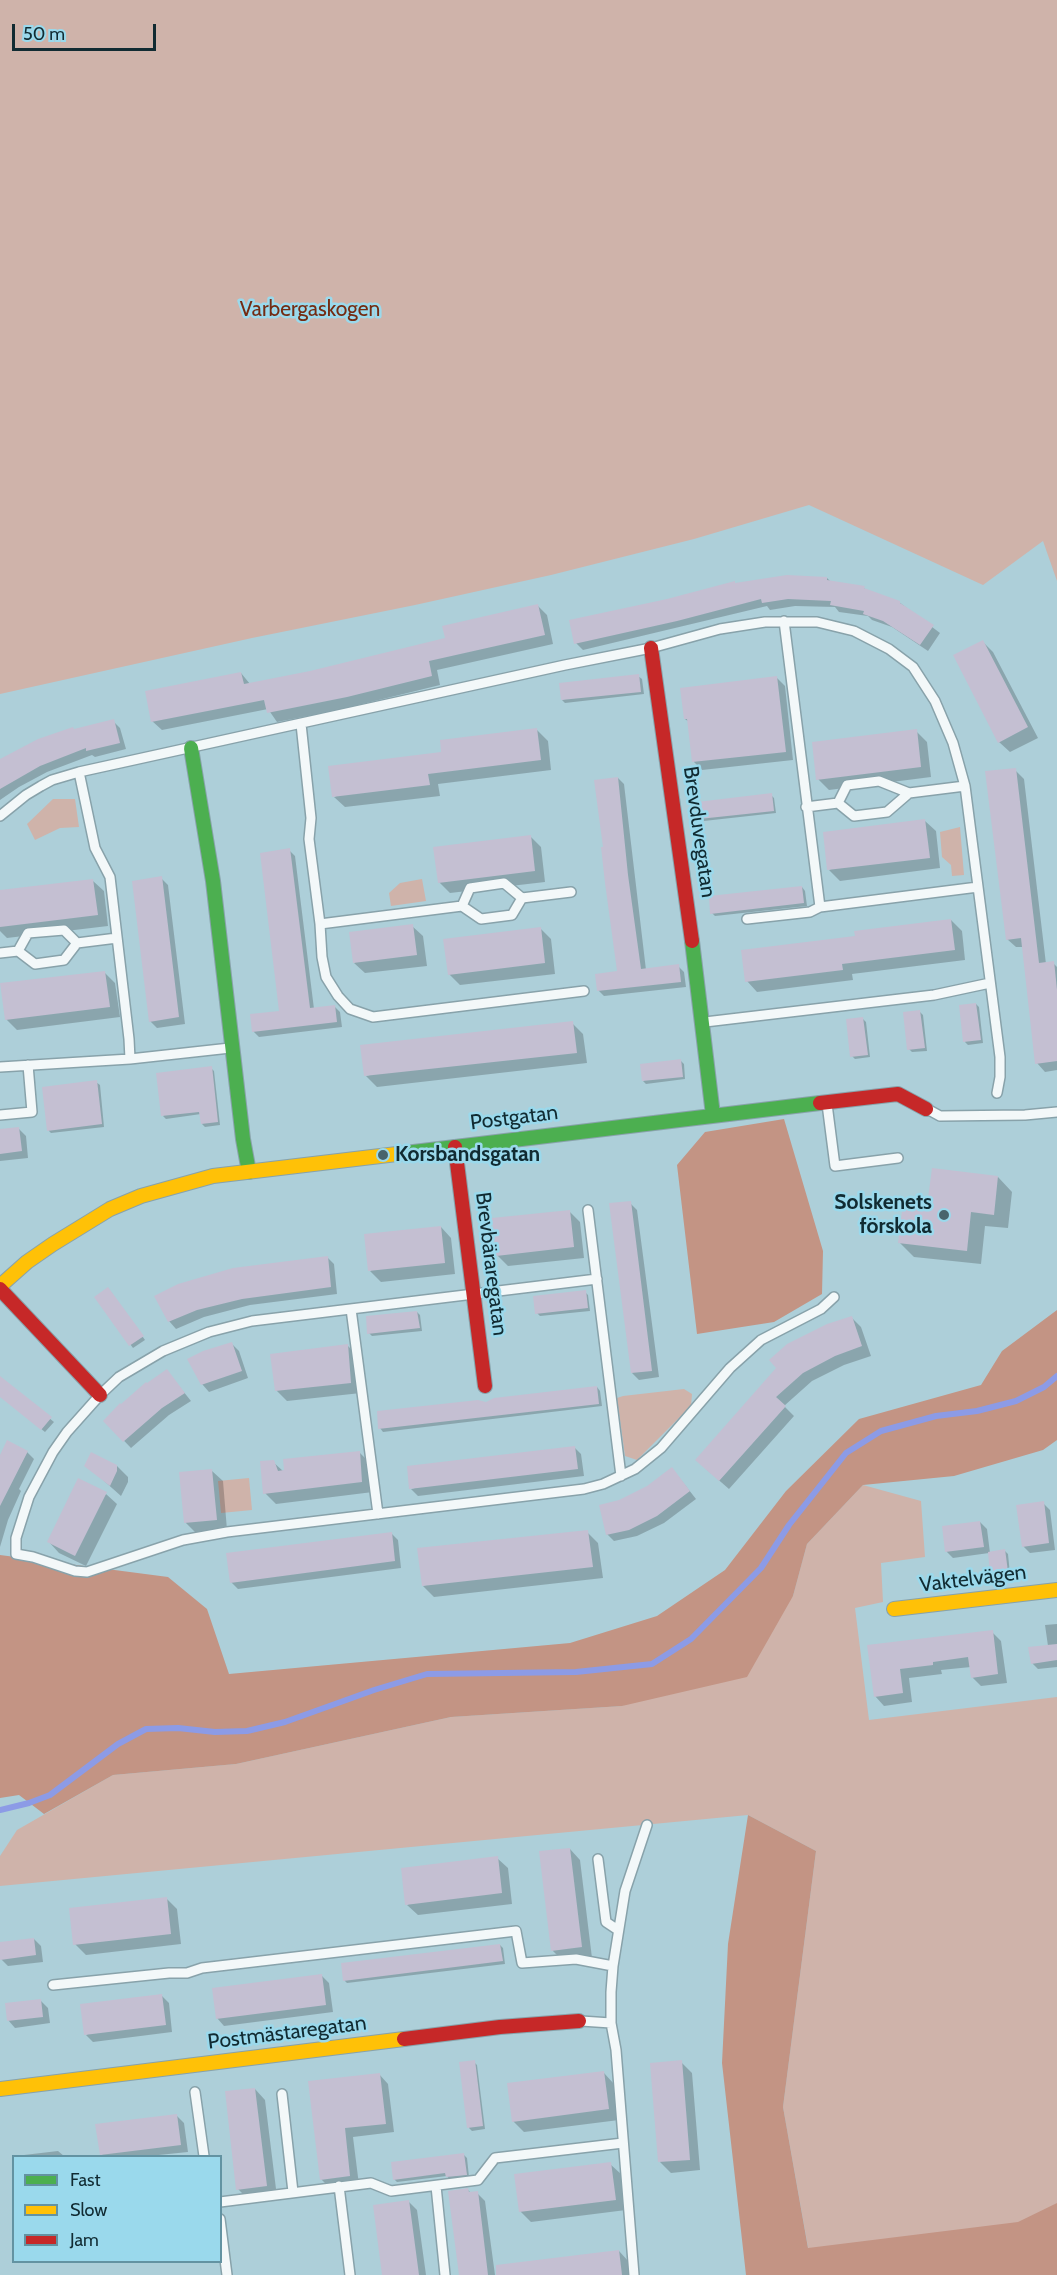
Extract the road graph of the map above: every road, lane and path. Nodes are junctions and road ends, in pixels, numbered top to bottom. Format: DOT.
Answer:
graph roads {
  1 [pos="784,621"];
  2 [pos="651,648"];
  3 [pos="301,724"];
  4 [pos="192,748"];
  5 [pos="79,772"];
  6 [pos="965,786"];
  7 [pos="909,793"];
  8 [pos="838,803"];
  9 [pos="806,807"];
  10 [pos="0,816"];
  11 [pos="978,887"];
  12 [pos="571,892"];
  13 [pos="522,898"];
  14 [pos="462,906"];
  15 [pos="820,907"];
  16 [pos="747,919"];
  17 [pos="320,924"];
  18 [pos="117,938"];
  19 [pos="77,943"];
  20 [pos="18,951"];
  21 [pos="0,953"];
  22 [pos="990,983"];
  23 [pos="584,991"];
  24 [pos="702,1022"];
  25 [pos="233,1048"];
  26 [pos="130,1059"];
  27 [pos="28,1065"];
  28 [pos="0,1067"];
  29 [pos="997,1093"];
  30 [pos="827,1102"];
  31 [pos="926,1109"];
  32 [pos="1057,1112"];
  33 [pos="0,1114"];
  34 [pos="713,1115"];
  35 [pos="455,1147"];
  36 [pos="898,1158"];
  37 [pos="249,1172"];
  38 [pos="588,1210"];
  39 [pos="597,1279"];
  40 [pos="0,1288"];
  41 [pos="473,1294"];
  42 [pos="834,1297"];
  43 [pos="351,1309"];
  44 [pos="485,1386"];
  45 [pos="100,1395"];
  46 [pos="621,1476"];
  47 [pos="378,1514"];
  48 [pos="1057,1590"];
  49 [pos="894,1609"];
  50 [pos="647,1825"];
  51 [pos="598,1859"];
  52 [pos="618,1930"];
  53 [pos="613,1966"];
  54 [pos="53,1985"];
  55 [pos="579,2021"];
  56 [pos="612,2023"];
  57 [pos="0,2089"];
  58 [pos="195,2092"];
  59 [pos="282,2094"];
  60 [pos="623,2143"];
  61 [pos="204,2155"];
  62 [pos="339,2186"];
  63 [pos="436,2186"];
  64 [pos="293,2192"];
  65 [pos="222,2202"];
  66 [pos="222,2235"];
  67 [pos="227,2275"];
  68 [pos="350,2275"];
  69 [pos="445,2275"];
  70 [pos="634,2275"];
  1 -- 2 [label="lane"];
  1 -- 6 [label="lane"];
  1 -- 9 [label="lane"];
  2 -- 3 [label="lane"];
  2 -- 24 [label="street, Brevduvegatan"];
  3 -- 4 [label="lane"];
  3 -- 17 [label="lane"];
  4 -- 5 [label="lane"];
  4 -- 25 [label="street"];
  5 -- 10 [label="lane"];
  5 -- 18 [label="lane"];
  6 -- 7 [label="lane"];
  6 -- 11 [label="lane"];
  7 -- 8 [label="lane"];
  7 -- 8 [label="lane"];
  8 -- 9 [label="lane"];
  9 -- 15 [label="lane"];
  11 -- 15 [label="lane"];
  11 -- 22 [label="lane"];
  12 -- 13 [label="lane"];
  13 -- 14 [label="lane"];
  13 -- 14 [label="lane"];
  14 -- 17 [label="lane"];
  15 -- 16 [label="lane"];
  17 -- 23 [label="lane"];
  18 -- 19 [label="lane"];
  18 -- 26 [label="lane"];
  19 -- 20 [label="lane"];
  19 -- 20 [label="lane"];
  20 -- 21 [label="lane"];
  22 -- 24 [label="lane"];
  22 -- 29 [label="lane"];
  24 -- 34 [label="street, Brevduvegatan"];
  25 -- 26 [label="lane"];
  25 -- 37 [label="street"];
  26 -- 27 [label="lane"];
  27 -- 28 [label="lane"];
  27 -- 33 [label="lane"];
  30 -- 31 [label="street, Postgatan"];
  30 -- 34 [label="street, Postgatan"];
  30 -- 36 [label="lane"];
  31 -- 32 [label="lane, Postgatan"];
  34 -- 35 [label="street, Postgatan"];
  35 -- 37 [label="street, Postgatan"];
  35 -- 41 [label="street, Brevbäraregatan"];
  37 -- 40 [label="street, Postgatan"];
  38 -- 39 [label="lane"];
  39 -- 41 [label="lane"];
  39 -- 46 [label="lane"];
  40 -- 45 [label="street"];
  41 -- 43 [label="lane"];
  41 -- 44 [label="street, Brevbäraregatan"];
  42 -- 46 [label="lane"];
  43 -- 45 [label="lane"];
  43 -- 47 [label="lane"];
  45 -- 47 [label="lane"];
  46 -- 47 [label="lane"];
  48 -- 49 [label="street, Vaktelvägen"];
  50 -- 52 [label="lane"];
  51 -- 52 [label="lane"];
  52 -- 53 [label="lane"];
  53 -- 54 [label="lane"];
  53 -- 56 [label="lane"];
  55 -- 56 [label="lane"];
  55 -- 57 [label="street, Postmästaregatan"];
  56 -- 60 [label="lane"];
  58 -- 61 [label="lane"];
  59 -- 64 [label="lane"];
  60 -- 63 [label="lane"];
  60 -- 70 [label="lane"];
  62 -- 63 [label="lane"];
  62 -- 64 [label="lane"];
  62 -- 68 [label="lane"];
  63 -- 69 [label="lane"];
  64 -- 65 [label="lane"];
  66 -- 67 [label="lane"];
}
